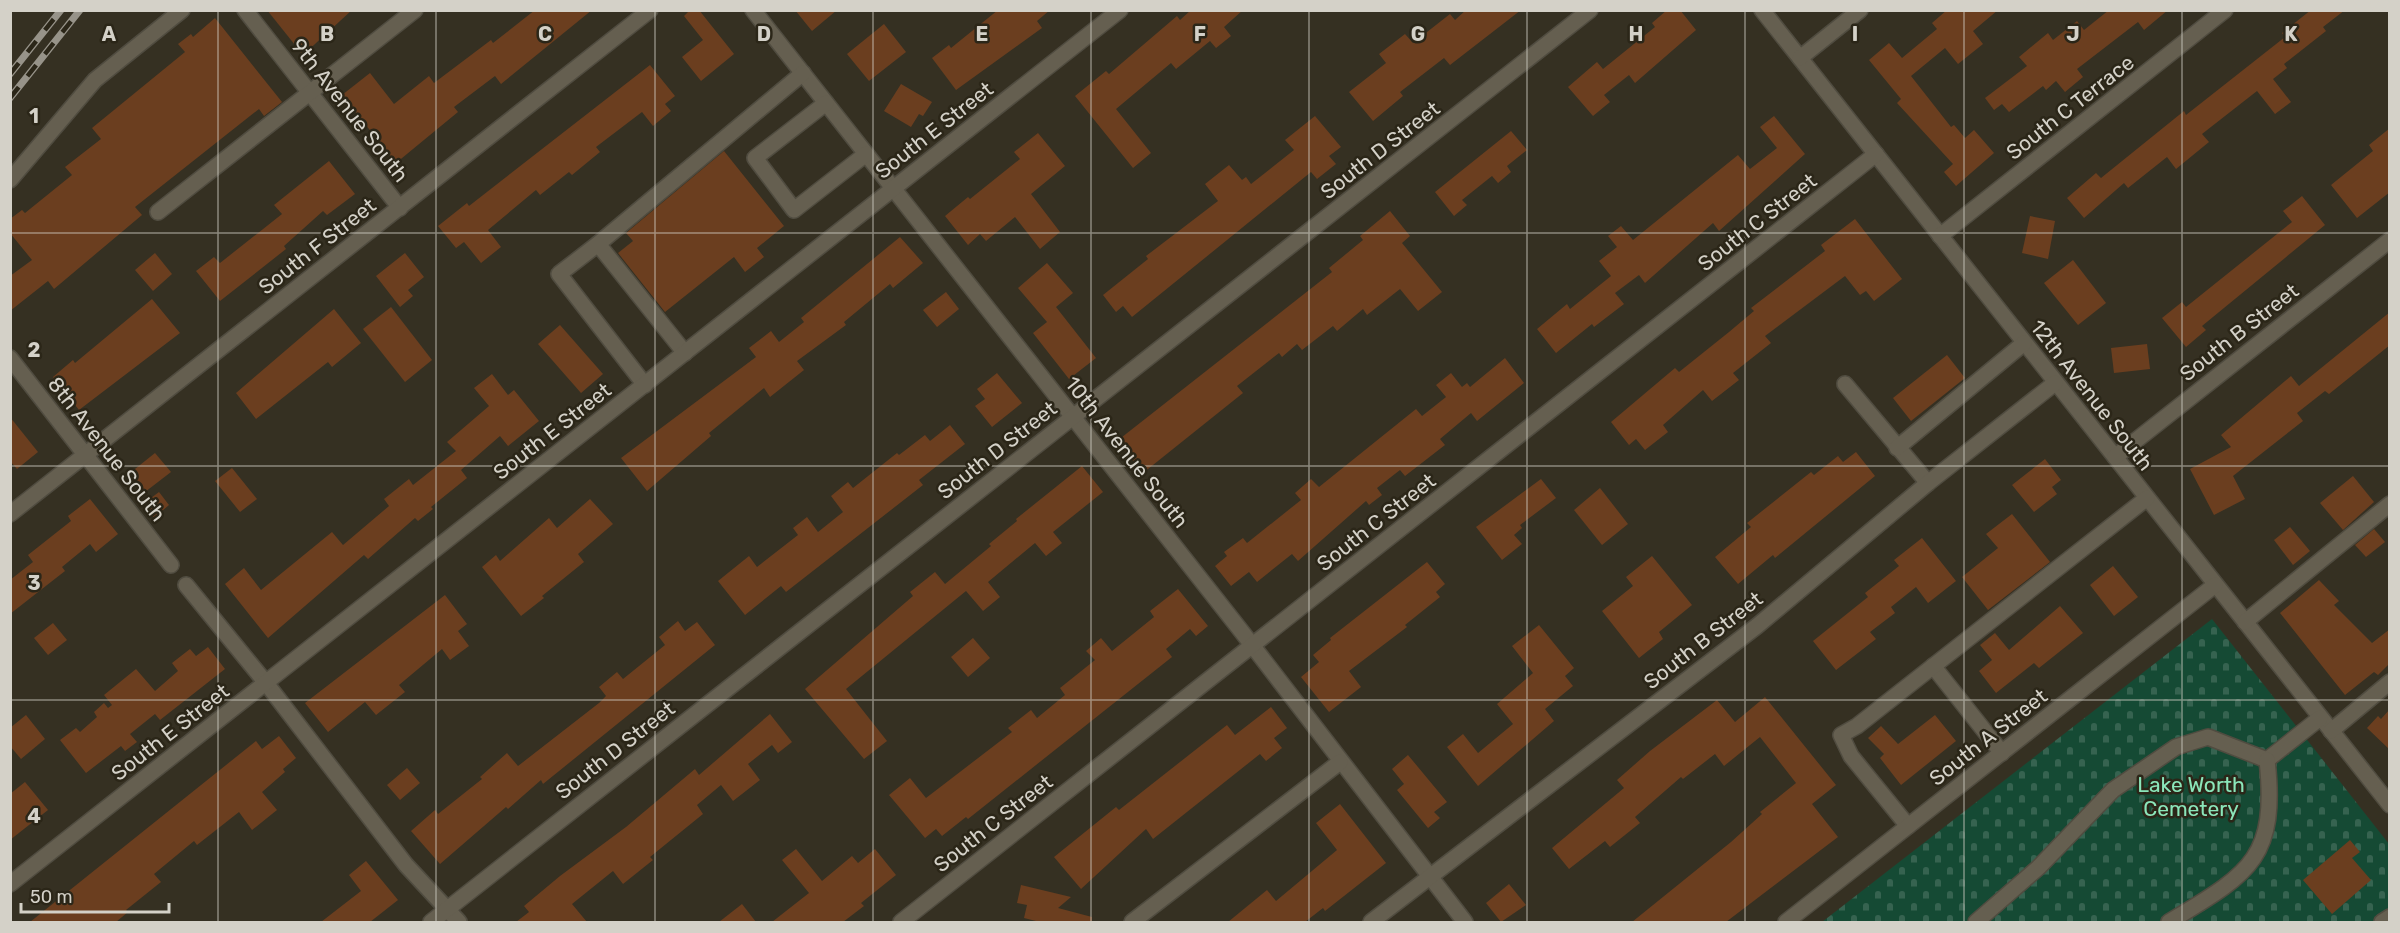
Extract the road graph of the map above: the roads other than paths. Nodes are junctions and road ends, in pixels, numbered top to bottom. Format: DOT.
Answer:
graph roads {
  1 [pos="182,10"];
  2 [pos="245,10"];
  3 [pos="415,10"];
  4 [pos="650,10"];
  5 [pos="753,10"];
  6 [pos="1120,10"];
  7 [pos="1590,10"];
  8 [pos="1762,10"];
  9 [pos="1860,10"];
  10 [pos="2225,10"];
  11 [pos="1800,58"];
  12 [pos="803,73"];
  13 [pos="309,92"];
  14 [pos="826,103"];
  15 [pos="866,154"];
  16 [pos="1876,154"];
  17 [pos="10,180"];
  18 [pos="894,189"];
  19 [pos="400,208"];
  20 [pos="158,212"];
  21 [pos="1940,236"];
  22 [pos="2390,240"];
  23 [pos="598,244"];
  24 [pos="2025,343"];
  25 [pos="685,353"];
  26 [pos="10,358"];
  27 [pos="2055,382"];
  28 [pos="1845,384"];
  29 [pos="645,385"];
  30 [pos="1073,417"];
  31 [pos="1897,448"];
  32 [pos="86,455"];
  33 [pos="2115,457"];
  34 [pos="1928,483"];
  35 [pos="2147,498"];
  36 [pos="2390,504"];
  37 [pos="10,514"];
  38 [pos="2382,519"];
  39 [pos="171,565"];
  40 [pos="186,585"];
  41 [pos="2216,585"];
  42 [pos="2245,622"];
  43 [pos="1252,646"];
  44 [pos="1933,666"];
  45 [pos="2390,682"];
  46 [pos="266,683"];
  47 [pos="2320,718"];
  48 [pos="2331,731"];
  49 [pos="2002,753"];
  50 [pos="2267,760"];
  51 [pos="1340,762"];
  52 [pos="2389,803"];
  53 [pos="1908,826"];
  54 [pos="1428,877"];
  55 [pos="10,884"];
  56 [pos="448,909"];
  57 [pos="2390,917"];
  58 [pos="431,922"];
  59 [pos="459,922"];
  60 [pos="901,922"];
  61 [pos="1132,922"];
  62 [pos="1371,922"];
  63 [pos="1465,922"];
  64 [pos="1786,922"];
  65 [pos="1976,922"];
  66 [pos="2169,922"];
  67 [pos="2382,922"];
  1 -- 17 [label="street"];
  2 -- 13 [label="street, 9th Avenue South"];
  3 -- 13 [label="street"];
  4 -- 19 [label="street, South F Street"];
  5 -- 12 [label="street, 10th Avenue South"];
  6 -- 18 [label="street, South E Street"];
  7 -- 30 [label="street, South D Street"];
  8 -- 11 [label="street, 12th Avenue South"];
  9 -- 11 [label="street"];
  10 -- 21 [label="street, South C Terrace"];
  11 -- 16 [label="street, 12th Avenue South"];
  12 -- 14 [label="street, 10th Avenue South"];
  12 -- 23 [label="street"];
  13 -- 19 [label="street, 9th Avenue South"];
  13 -- 20 [label="street"];
  14 -- 15 [label="street, 10th Avenue South"];
  14 -- 15 [label="street"];
  15 -- 18 [label="street, 10th Avenue South"];
  16 -- 21 [label="street, 12th Avenue South"];
  16 -- 43 [label="street, South C Street"];
  18 -- 25 [label="street, South E Street"];
  18 -- 30 [label="street, 10th Avenue South"];
  19 -- 32 [label="street, South F Street"];
  21 -- 24 [label="street, 12th Avenue South"];
  22 -- 33 [label="street, South B Street"];
  23 -- 25 [label="street"];
  23 -- 29 [label="street"];
  24 -- 27 [label="street, 12th Avenue South"];
  24 -- 31 [label="street"];
  25 -- 29 [label="street, South E Street"];
  26 -- 32 [label="street, 8th Avenue South"];
  27 -- 33 [label="street, 12th Avenue South"];
  27 -- 34 [label="street, South B Street"];
  28 -- 31 [label="street"];
  29 -- 46 [label="street, South E Street"];
  30 -- 43 [label="street, 10th Avenue South"];
  30 -- 56 [label="street, South D Street"];
  31 -- 34 [label="street"];
  32 -- 37 [label="street, South F Street"];
  32 -- 39 [label="street, 8th Avenue South"];
  33 -- 35 [label="street, 12th Avenue South"];
  34 -- 54 [label="street, South B Street"];
  35 -- 41 [label="street, 12th Avenue South"];
  35 -- 44 [label="street"];
  36 -- 38 [label="street"];
  38 -- 42 [label="street"];
  40 -- 46 [label="street"];
  41 -- 42 [label="street, 12th Avenue South"];
  41 -- 49 [label="street, South A Street"];
  42 -- 47 [label="street, 12th Avenue South"];
  43 -- 51 [label="street, 10th Avenue South"];
  43 -- 60 [label="street, South C Street"];
  44 -- 49 [label="street"];
  44 -- 53 [label="street"];
  45 -- 48 [label="street"];
  46 -- 55 [label="street, South E Street"];
  46 -- 56 [label="street"];
  47 -- 48 [label="street, 12th Avenue South"];
  47 -- 50 [label="street"];
  48 -- 52 [label="street, 12th Avenue South"];
  49 -- 53 [label="street, South A Street"];
  50 -- 65 [label="street"];
  50 -- 66 [label="street"];
  51 -- 54 [label="street, 10th Avenue South"];
  51 -- 61 [label="street"];
  53 -- 64 [label="street, South A Street"];
  54 -- 62 [label="street, South B Street"];
  54 -- 63 [label="street, 10th Avenue South"];
  56 -- 58 [label="street, South D Street"];
  56 -- 59 [label="street"];
  57 -- 67 [label="street"];
}
